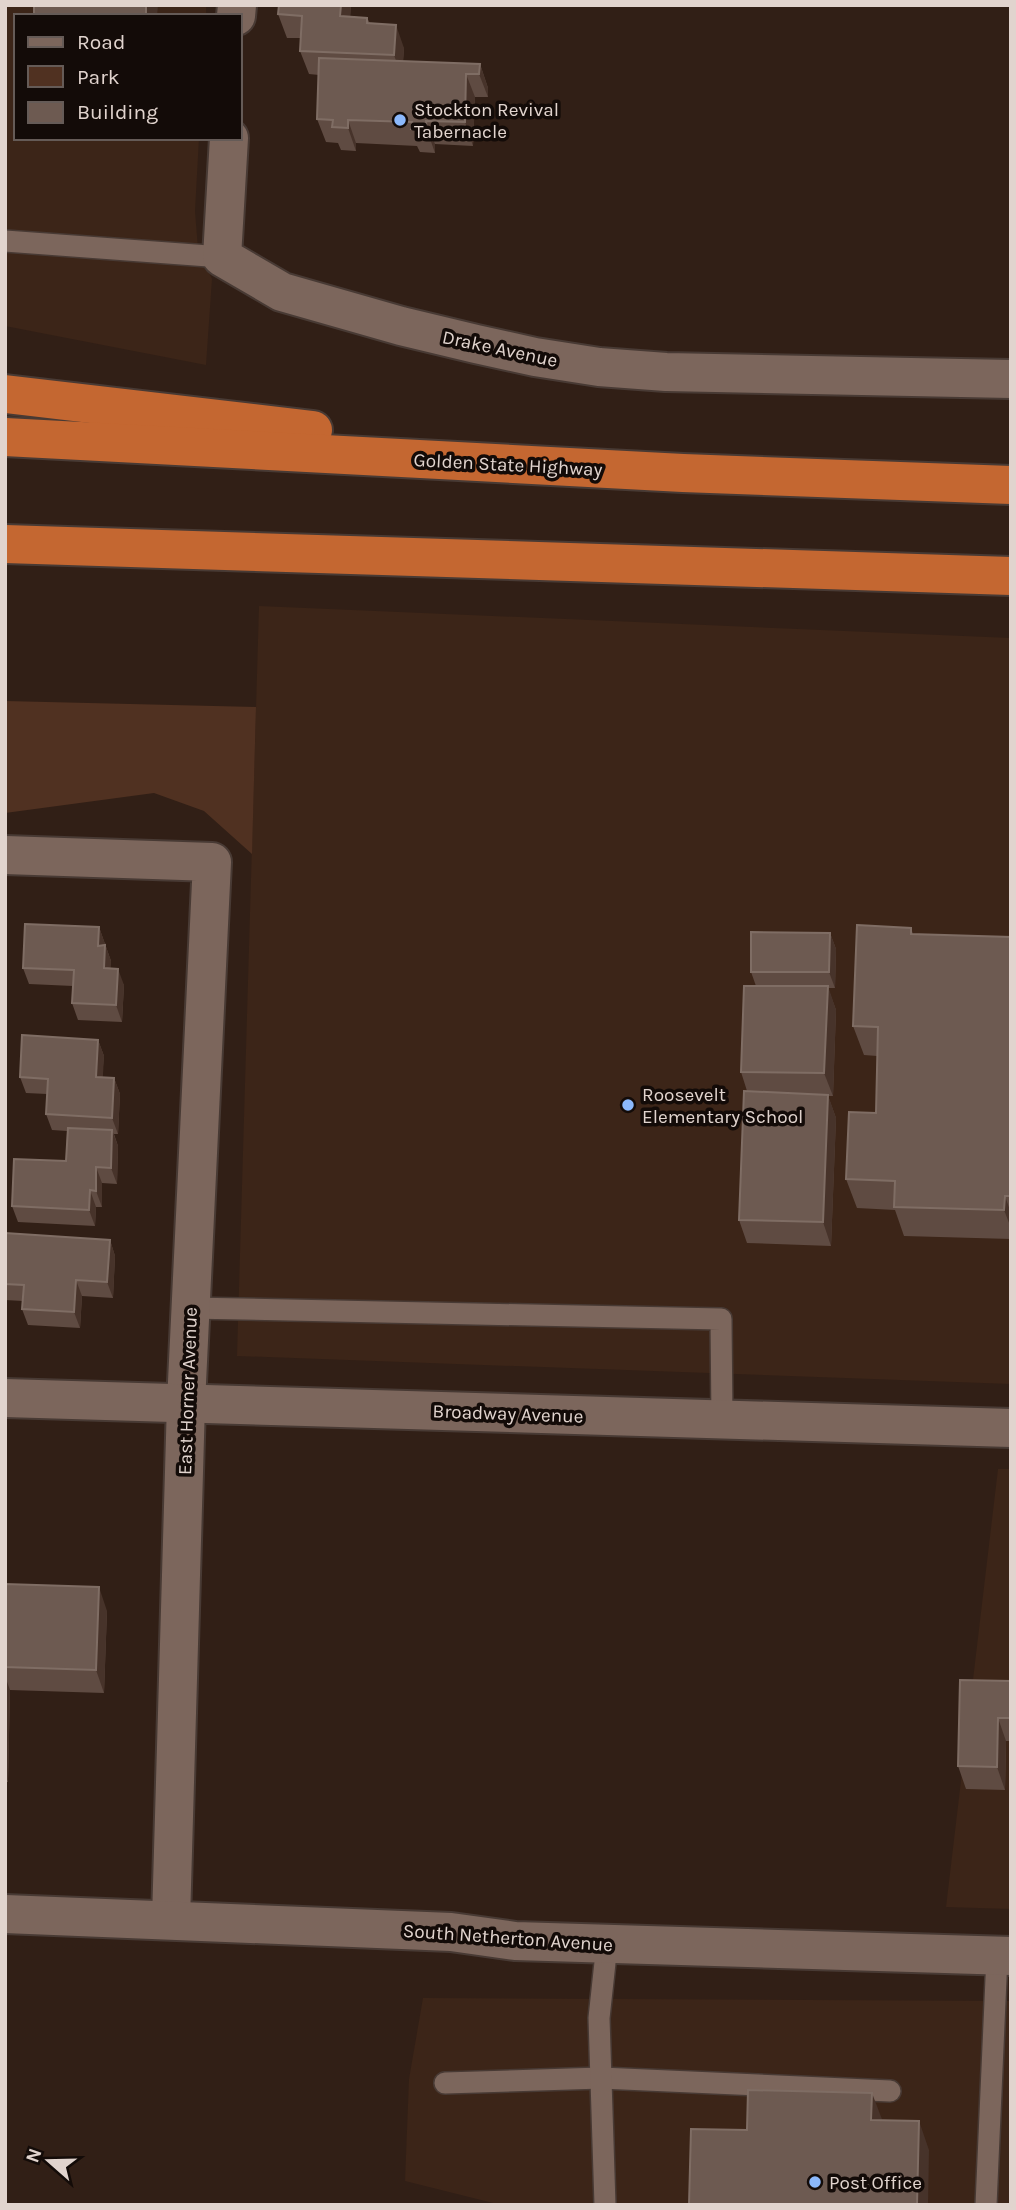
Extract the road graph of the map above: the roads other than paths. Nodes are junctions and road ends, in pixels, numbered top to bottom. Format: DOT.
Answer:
graph roads {
  1 [pos="229,140"];
  2 [pos="5,241"];
  3 [pos="222,257"];
  4 [pos="1011,379"];
  5 [pos="5,394"];
  6 [pos="5,437"];
  7 [pos="683,473"];
  8 [pos="1011,485"];
  9 [pos="5,544"];
  10 [pos="1011,576"];
  11 [pos="5,855"];
  12 [pos="191,1308"];
  13 [pos="5,1398"];
  14 [pos="186,1403"];
  15 [pos="722,1419"];
  16 [pos="1011,1428"];
  17 [pos="5,1914"];
  18 [pos="171,1920"];
  19 [pos="607,1944"];
  20 [pos="1004,1956"];
  21 [pos="601,2078"];
  22 [pos="445,2083"];
  23 [pos="890,2091"];
  24 [pos="605,2205"];
  25 [pos="986,2205"];
  1 -- 3 [label="street"];
  2 -- 3 [label="lane, Drake Avenue"];
  3 -- 4 [label="street, Drake Avenue"];
  5 -- 7 [label="highway"];
  6 -- 7 [label="highway, Golden State Highway"];
  7 -- 8 [label="highway, Golden State Highway"];
  9 -- 10 [label="highway"];
  11 -- 12 [label="street, East Horner Avenue"];
  12 -- 14 [label="street, East Horner Avenue"];
  12 -- 15 [label="lane"];
  13 -- 14 [label="street, Broadway Avenue"];
  14 -- 15 [label="street, Broadway Avenue"];
  14 -- 18 [label="street, East Horner Avenue"];
  15 -- 16 [label="street, Broadway Avenue"];
  17 -- 18 [label="street, South Netherton Avenue"];
  18 -- 19 [label="street, South Netherton Avenue"];
  19 -- 20 [label="street, South Netherton Avenue"];
  19 -- 21 [label="lane"];
  20 -- 25 [label="lane"];
  21 -- 22 [label="lane"];
  21 -- 23 [label="lane"];
  21 -- 24 [label="lane"];
}
